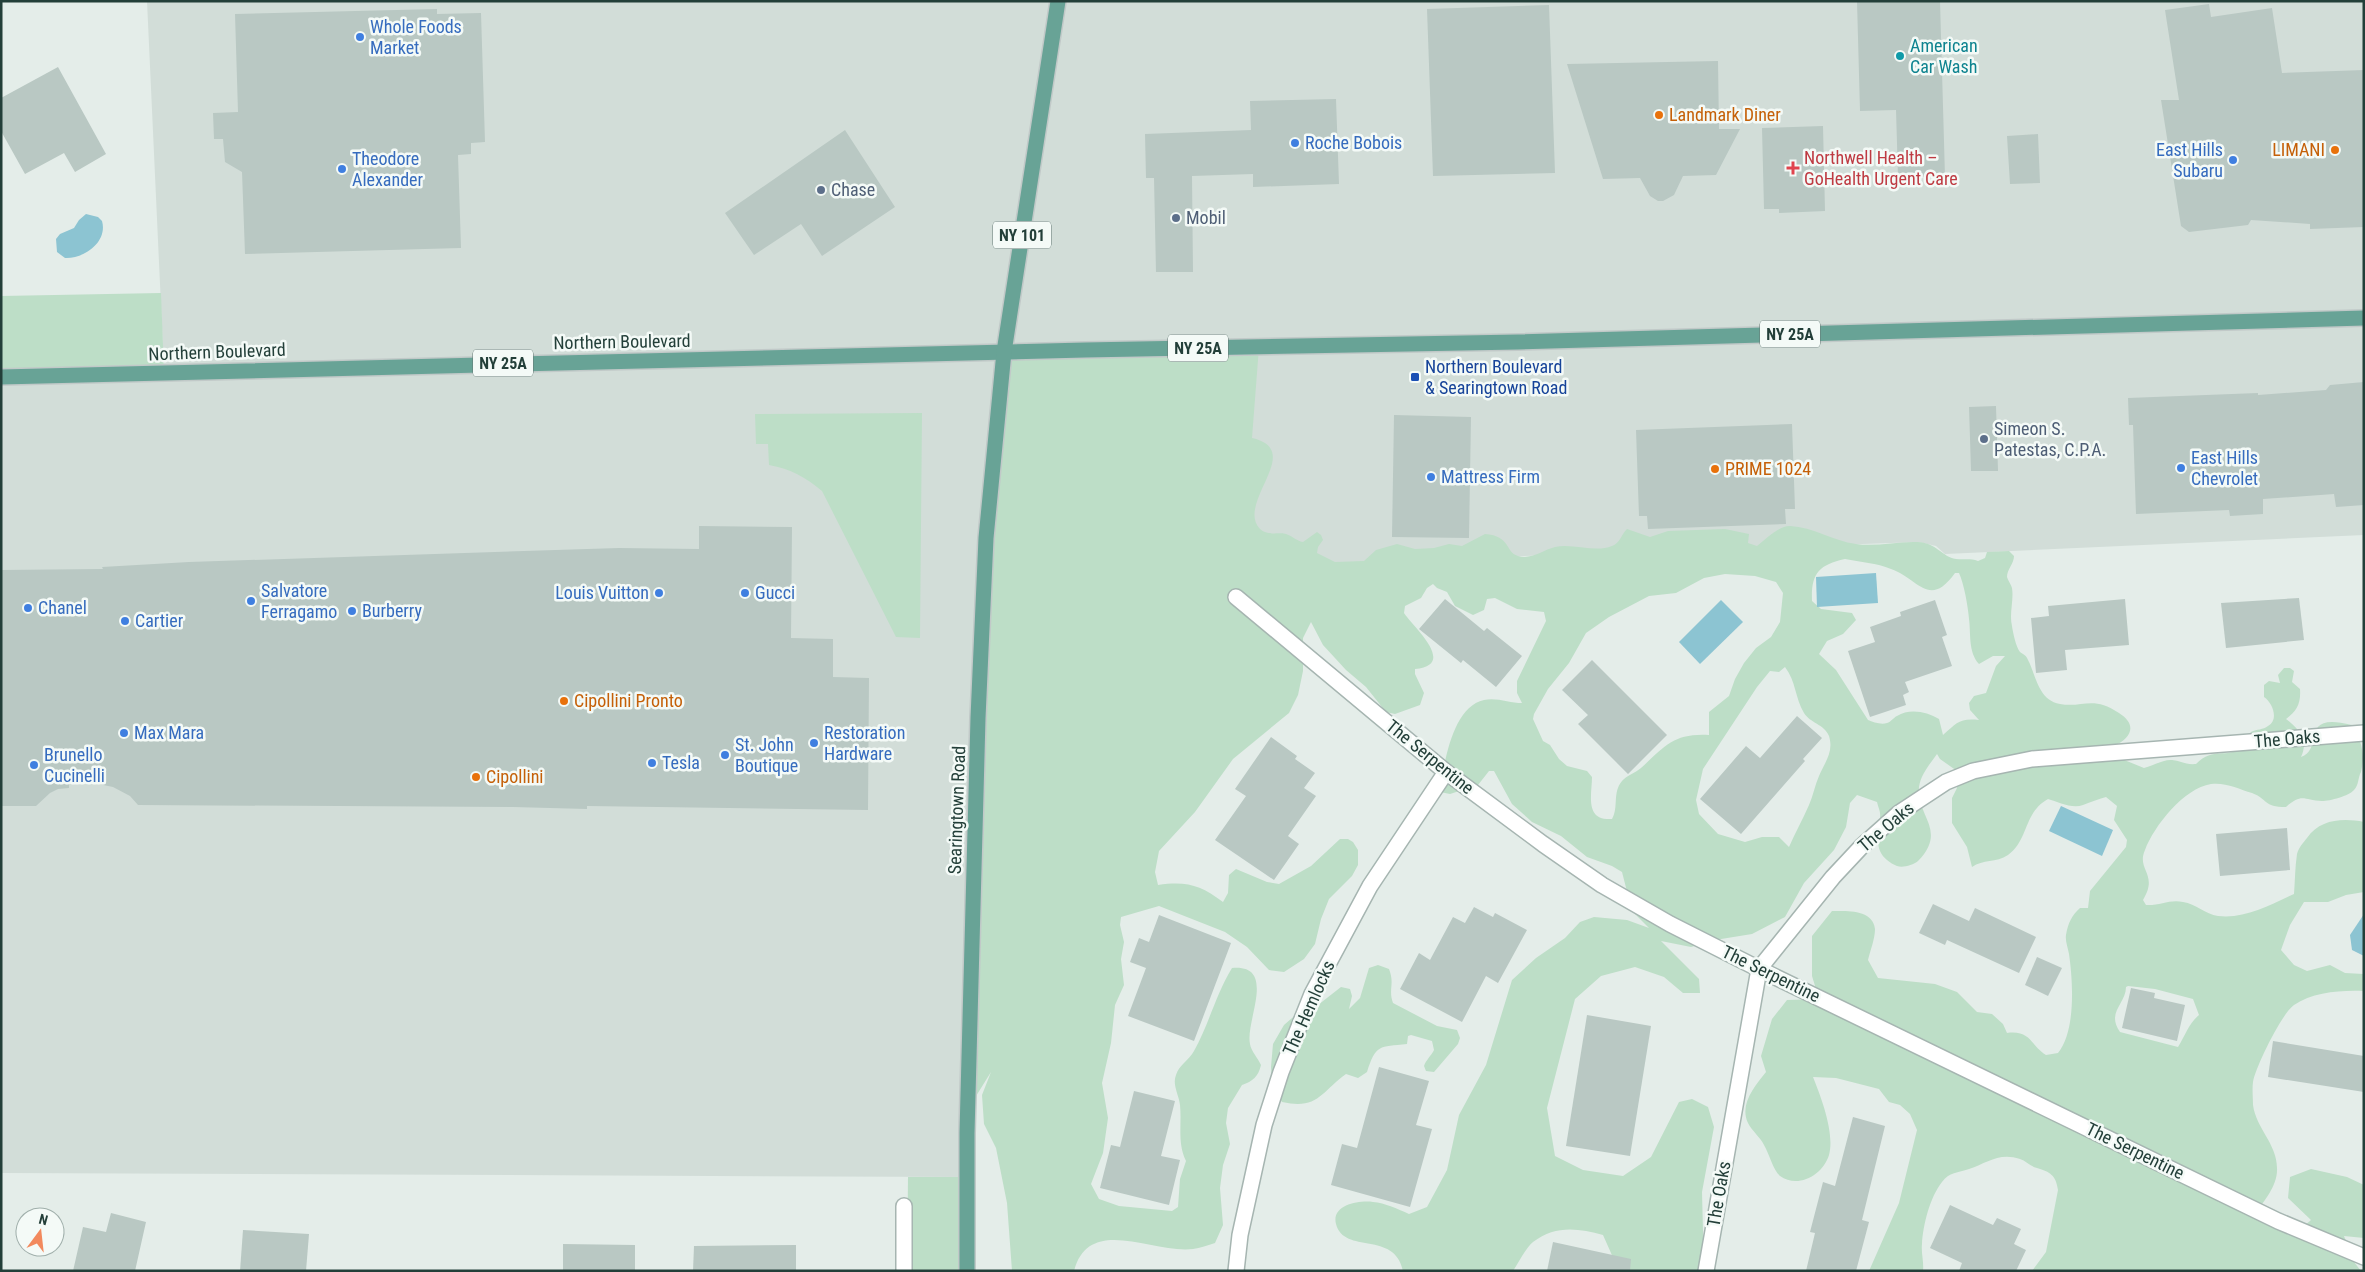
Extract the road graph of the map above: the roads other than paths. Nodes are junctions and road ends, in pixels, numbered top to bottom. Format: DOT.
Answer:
graph roads {
  1 [pos="1058,1"];
  2 [pos="2364,318"];
  3 [pos="1004,352"];
  4 [pos="1,376"];
  5 [pos="1236,596"];
  6 [pos="2364,733"];
  7 [pos="1446,772"];
  8 [pos="1759,970"];
  9 [pos="904,1206"];
  10 [pos="2364,1258"];
  11 [pos="904,1271"];
  12 [pos="967,1271"];
  13 [pos="1236,1271"];
  14 [pos="1706,1271"];
  1 -- 3 [label="main road, NY 101"];
  2 -- 3 [label="main road, NY 25A"];
  3 -- 4 [label="main road, Northern Boulevard / NY 25A"];
  3 -- 12 [label="main road, Searingtown Road"];
  5 -- 7 [label="street, The Serpentine"];
  6 -- 8 [label="street, The Oaks"];
  7 -- 8 [label="street, The Serpentine"];
  7 -- 13 [label="street, The Hemlocks"];
  8 -- 10 [label="street, The Serpentine"];
  8 -- 14 [label="street, The Oaks"];
  9 -- 11 [label="street"];
}
